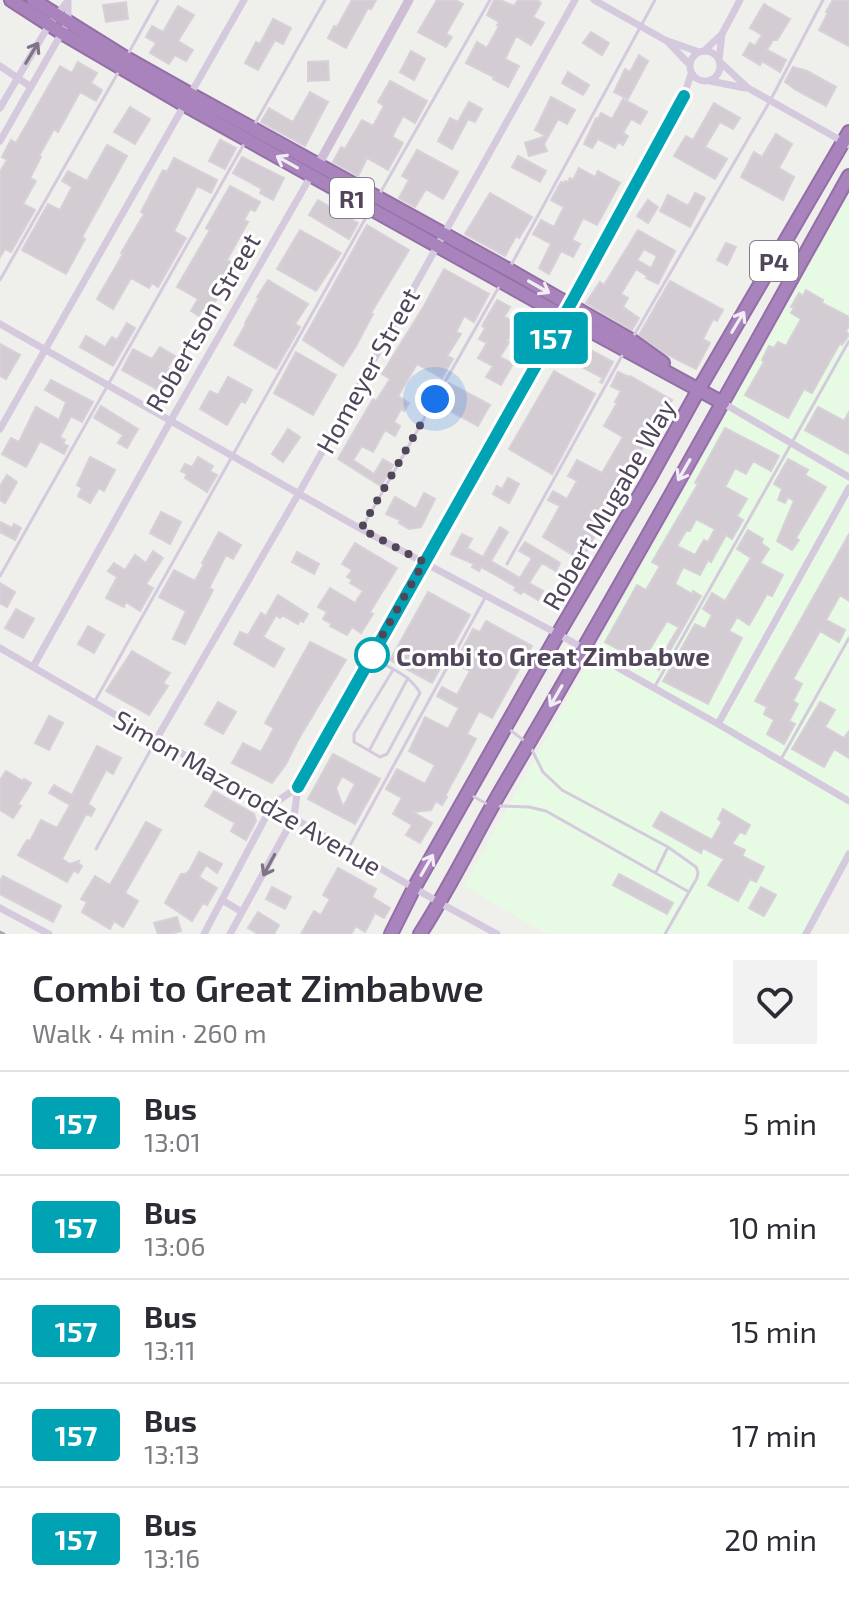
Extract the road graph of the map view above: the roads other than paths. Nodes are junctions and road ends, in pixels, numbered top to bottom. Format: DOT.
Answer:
graph roads {
  1 [pos="11,0"];
  2 [pos="33,0"];
  3 [pos="158,0"];
  4 [pos="244,0"];
  5 [pos="325,0"];
  6 [pos="409,0"];
  7 [pos="490,0"];
  8 [pos="575,0"];
  9 [pos="594,0"];
  10 [pos="655,0"];
  11 [pos="740,0"];
  12 [pos="823,0"];
  13 [pos="68,1"];
  14 [pos="52,20"];
  15 [pos="640,26"];
  16 [pos="65,28"];
  17 [pos="722,34"];
  18 [pos="665,40"];
  19 [pos="702,51"];
  20 [pos="719,61"];
  21 [pos="124,63"];
  22 [pos="689,64"];
  23 [pos="0,66"];
  24 [pos="691,74"];
  25 [pos="17,78"];
  26 [pos="707,81"];
  27 [pos="31,87"];
  28 [pos="748,88"];
  29 [pos="684,96"];
  30 [pos="188,100"];
  31 [pos="770,101"];
  32 [pos="0,108"];
  33 [pos="249,134"];
  34 [pos="847,139"];
  35 [pos="0,141"];
  36 [pos="315,170"];
  37 [pos="849,176"];
  38 [pos="374,203"];
  39 [pos="799,218"];
  40 [pos="819,230"];
  41 [pos="440,240"];
  42 [pos="509,270"];
  43 [pos="0,280"];
  44 [pos="752,299"];
  45 [pos="566,311"];
  46 [pos="774,311"];
  47 [pos="0,324"];
  48 [pos="849,341"];
  49 [pos="628,345"];
  50 [pos="45,350"];
  51 [pos="108,385"];
  52 [pos="699,389"];
  53 [pos="723,403"];
  54 [pos="171,420"];
  55 [pos="0,429"];
  56 [pos="791,443"];
  57 [pos="233,456"];
  58 [pos="849,477"];
  59 [pos="648,481"];
  60 [pos="849,488"];
  61 [pos="299,493"];
  62 [pos="670,494"];
  63 [pos="361,529"];
  64 [pos="611,545"];
  65 [pos="633,559"];
  66 [pos="424,562"];
  67 [pos="507,564"];
  68 [pos="0,576"];
  69 [pos="487,596"];
  70 [pos="558,634"];
  71 [pos="849,638"];
  72 [pos="0,648"];
  73 [pos="583,648"];
  74 [pos="370,657"];
  75 [pos="33,667"];
  76 [pos="393,670"];
  77 [pos="408,678"];
  78 [pos="654,688"];
  79 [pos="95,702"];
  80 [pos="718,724"];
  81 [pos="506,727"];
  82 [pos="157,738"];
  83 [pos="529,744"];
  84 [pos="369,750"];
  85 [pos="780,761"];
  86 [pos="298,787"];
  87 [pos="468,793"];
  88 [pos="849,801"];
  89 [pos="272,805"];
  90 [pos="492,806"];
  91 [pos="294,817"];
  92 [pos="668,847"];
  93 [pos="96,849"];
  94 [pos="348,849"];
  95 [pos="849,854"];
  96 [pos="656,872"];
  97 [pos="414,888"];
  98 [pos="689,892"];
  99 [pos="222,900"];
  100 [pos="440,903"];
  101 [pos="0,908"];
  102 [pos="242,912"];
  103 [pos="49,934"];
  104 [pos="204,934"];
  105 [pos="230,934"];
  106 [pos="391,934"];
  107 [pos="420,934"];
  108 [pos="497,934"];
  109 [pos="665,934"];
  110 [pos="806,934"];
  1 -- 14 [label="highway, R1"];
  2 -- 14 [label="highway, R1"];
  3 -- 21 [label="lane"];
  4 -- 30 [label="street"];
  5 -- 33 [label="lane"];
  6 -- 36 [label="street, Robertson Street"];
  7 -- 38 [label="lane"];
  8 -- 41 [label="street, Homeyer Street"];
  9 -- 15 [label="street"];
  10 -- 15 [label="lane"];
  11 -- 17 [label="street"];
  12 -- 31 [label="lane"];
  13 -- 14 [label="street"];
  13 -- 16 [label="street"];
  14 -- 16 [label="highway, R1"];
  25 -- 14 [label="street, one-way"];
  15 -- 18 [label="street"];
  15 -- 42 [label="lane"];
  16 -- 21 [label="highway, R1"];
  16 -- 27 [label="street"];
  17 -- 19 [label="street"];
  17 -- 20 [label="street"];
  18 -- 19 [label="street"];
  18 -- 22 [label="street"];
  19 -- 20 [label="street"];
  19 -- 22 [label="street"];
  20 -- 26 [label="street"];
  20 -- 28 [label="street"];
  21 -- 30 [label="highway, R1"];
  21 -- 43 [label="lane"];
  22 -- 24 [label="street"];
  23 -- 25 [label="street"];
  24 -- 26 [label="street"];
  24 -- 29 [label="street"];
  25 -- 27 [label="street"];
  25 -- 32 [label="street"];
  26 -- 28 [label="street"];
  26 -- 29 [label="street"];
  27 -- 35 [label="street"];
  28 -- 31 [label="street"];
  29 -- 45 [label="street"];
  30 -- 33 [label="highway, R1"];
  30 -- 50 [label="street"];
  31 -- 34 [label="street"];
  31 -- 49 [label="lane"];
  33 -- 36 [label="highway, R1"];
  33 -- 51 [label="lane"];
  34 -- 39 [label="highway, P4"];
  36 -- 38 [label="highway, R1"];
  36 -- 54 [label="street, Robertson Street"];
  37 -- 40 [label="highway, P4"];
  38 -- 41 [label="highway, R1"];
  38 -- 57 [label="lane"];
  39 -- 40 [label="highway"];
  39 -- 44 [label="highway, P4"];
  40 -- 46 [label="highway, P4"];
  41 -- 42 [label="highway, R1"];
  41 -- 45 [label="highway, R1"];
  41 -- 61 [label="street, Homeyer Street"];
  42 -- 45 [label="highway, R1, one-way"];
  42 -- 63 [label="lane"];
  44 -- 46 [label="highway"];
  52 -- 44 [label="highway, P4, one-way"];
  45 -- 49 [label="highway, R1"];
  45 -- 66 [label="street"];
  46 -- 53 [label="highway, P4"];
  47 -- 50 [label="street"];
  48 -- 56 [label="lane"];
  49 -- 52 [label="highway, R1"];
  49 -- 67 [label="lane"];
  50 -- 51 [label="street"];
  50 -- 55 [label="street"];
  51 -- 54 [label="street"];
  51 -- 68 [label="lane"];
  52 -- 53 [label="highway"];
  52 -- 59 [label="highway, Robert Mugabe Way"];
  53 -- 56 [label="street"];
  53 -- 62 [label="highway, Robert Mugabe Way, one-way"];
  54 -- 57 [label="street"];
  54 -- 75 [label="street, Robertson Street"];
  56 -- 58 [label="street"];
  56 -- 78 [label="lane"];
  57 -- 61 [label="street"];
  57 -- 79 [label="lane"];
  59 -- 62 [label="highway"];
  59 -- 64 [label="highway, Robert Mugabe Way"];
  60 -- 80 [label="street"];
  61 -- 63 [label="street"];
  61 -- 82 [label="street, Homeyer Street"];
  62 -- 65 [label="highway, Robert Mugabe Way"];
  63 -- 66 [label="street"];
  64 -- 65 [label="highway"];
  64 -- 70 [label="highway, Robert Mugabe Way"];
  65 -- 73 [label="highway, Robert Mugabe Way"];
  66 -- 69 [label="street"];
  66 -- 74 [label="street"];
  69 -- 70 [label="street"];
  69 -- 94 [label="lane"];
  70 -- 73 [label="street"];
  70 -- 81 [label="highway, Robert Mugabe Way"];
  71 -- 85 [label="lane"];
  72 -- 75 [label="street, Simon Mazorodze Avenue"];
  73 -- 78 [label="street"];
  73 -- 83 [label="highway, Robert Mugabe Way, one-way"];
  74 -- 76 [label="lane"];
  74 -- 86 [label="street"];
  75 -- 79 [label="street, Simon Mazorodze Avenue"];
  76 -- 77 [label="lane"];
  76 -- 84 [label="lane"];
  77 -- 84 [label="lane"];
  77 -- 84 [label="lane"];
  78 -- 80 [label="street"];
  79 -- 82 [label="street, Simon Mazorodze Avenue"];
  80 -- 85 [label="street"];
  81 -- 83 [label="lane"];
  81 -- 87 [label="highway, Robert Mugabe Way"];
  82 -- 89 [label="street, Simon Mazorodze Avenue"];
  82 -- 93 [label="lane"];
  83 -- 90 [label="highway, Robert Mugabe Way"];
  83 -- 92 [label="lane"];
  85 -- 88 [label="street"];
  86 -- 89 [label="street"];
  86 -- 91 [label="street"];
  87 -- 90 [label="lane"];
  97 -- 87 [label="highway, Robert Mugabe Way, one-way"];
  89 -- 91 [label="street, Simon Mazorodze Avenue"];
  89 -- 99 [label="street"];
  90 -- 96 [label="lane"];
  90 -- 100 [label="highway, Robert Mugabe Way"];
  91 -- 94 [label="street, Simon Mazorodze Avenue"];
  91 -- 102 [label="street, one-way"];
  92 -- 96 [label="lane"];
  92 -- 98 [label="lane"];
  94 -- 97 [label="street, Simon Mazorodze Avenue"];
  95 -- 110 [label="street"];
  96 -- 98 [label="lane"];
  97 -- 100 [label="street, Simon Mazorodze Avenue"];
  97 -- 106 [label="highway, Robert Mugabe Way"];
  98 -- 109 [label="lane"];
  99 -- 102 [label="street"];
  99 -- 104 [label="street"];
  100 -- 107 [label="highway, Robert Mugabe Way"];
  100 -- 108 [label="street, Simon Mazorodze Avenue"];
  101 -- 103 [label="street"];
  102 -- 105 [label="street"];
}
